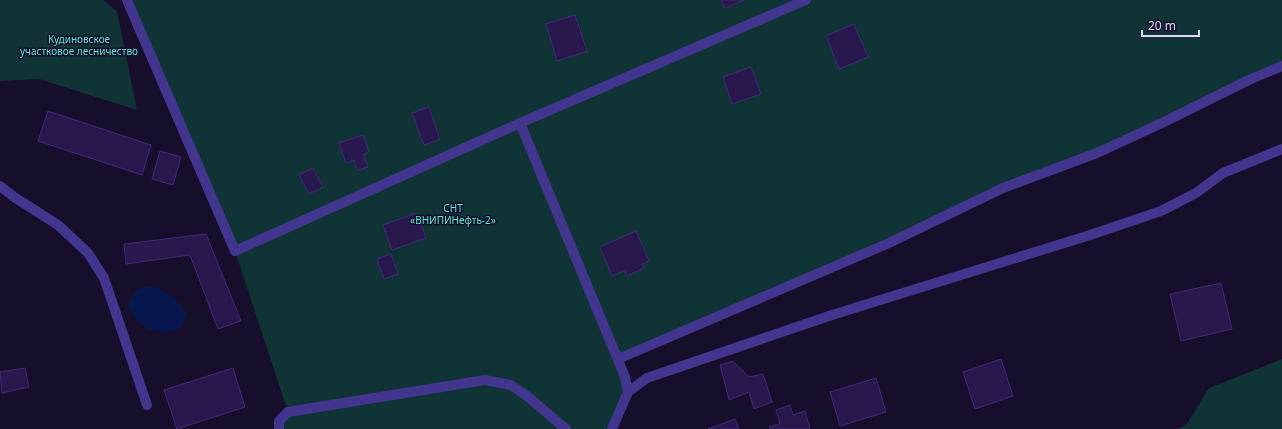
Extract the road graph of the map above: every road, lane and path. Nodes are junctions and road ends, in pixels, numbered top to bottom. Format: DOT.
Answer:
graph roads {
  1 [pos="127,0"];
  2 [pos="806,0"];
  3 [pos="1282,66"];
  4 [pos="520,122"];
  5 [pos="1282,149"];
  6 [pos="0,186"];
  7 [pos="618,359"];
  8 [pos="628,392"];
  9 [pos="147,404"];
  10 [pos="279,429"];
  11 [pos="566,429"];
  12 [pos="612,429"];
  1 -- 4 [label="street"];
  2 -- 4 [label="street"];
  3 -- 7 [label="street"];
  4 -- 7 [label="street"];
  5 -- 8 [label="street"];
  6 -- 9 [label="street"];
  7 -- 8 [label="street"];
  8 -- 12 [label="street"];
  10 -- 11 [label="street"];
}
